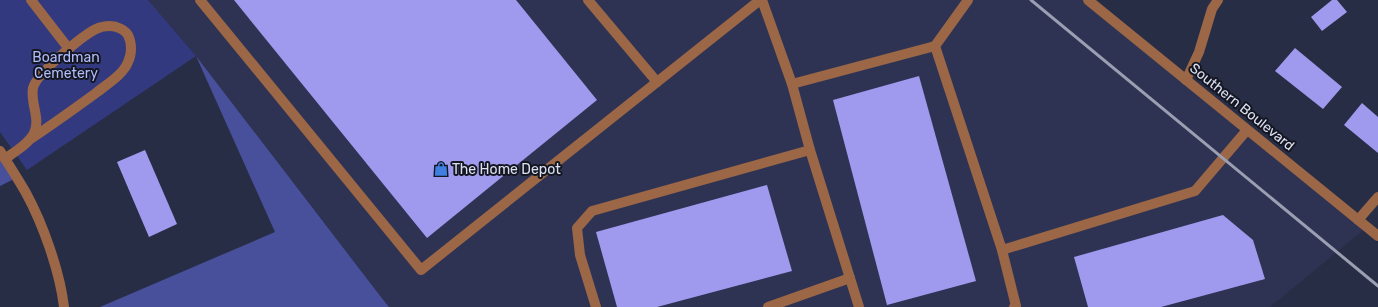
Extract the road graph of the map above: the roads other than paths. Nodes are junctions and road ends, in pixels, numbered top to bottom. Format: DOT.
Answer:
graph roads {
  1 [pos="31,0"];
  2 [pos="200,0"];
  3 [pos="588,0"];
  4 [pos="761,0"];
  5 [pos="968,0"];
  6 [pos="1088,0"];
  7 [pos="1218,0"];
  8 [pos="935,46"];
  9 [pos="69,49"];
  10 [pos="1186,80"];
  11 [pos="657,82"];
  12 [pos="792,84"];
  13 [pos="1247,130"];
  14 [pos="29,140"];
  15 [pos="810,150"];
  16 [pos="2,155"];
  17 [pos="1378,197"];
  18 [pos="1358,220"];
  19 [pos="1378,236"];
  20 [pos="1002,250"];
  21 [pos="850,278"];
  22 [pos="64,307"];
  23 [pos="596,307"];
  24 [pos="768,307"];
  25 [pos="859,307"];
  26 [pos="1014,307"];
  1 -- 9 [label="street"];
  2 -- 11 [label="street"];
  3 -- 11 [label="street"];
  4 -- 11 [label="street"];
  4 -- 12 [label="street"];
  5 -- 8 [label="street"];
  6 -- 10 [label="street, Southern Boulevard"];
  7 -- 10 [label="street"];
  8 -- 12 [label="street"];
  8 -- 20 [label="street"];
  9 -- 14 [label="street"];
  9 -- 14 [label="street"];
  10 -- 13 [label="street, Southern Boulevard"];
  12 -- 15 [label="street"];
  13 -- 18 [label="street, Southern Boulevard"];
  13 -- 20 [label="street"];
  14 -- 16 [label="street"];
  15 -- 21 [label="street"];
  15 -- 23 [label="street"];
  16 -- 22 [label="street"];
  17 -- 18 [label="street"];
  18 -- 19 [label="street, Southern Boulevard"];
  20 -- 26 [label="street"];
  21 -- 24 [label="street"];
  21 -- 25 [label="street"];
}
